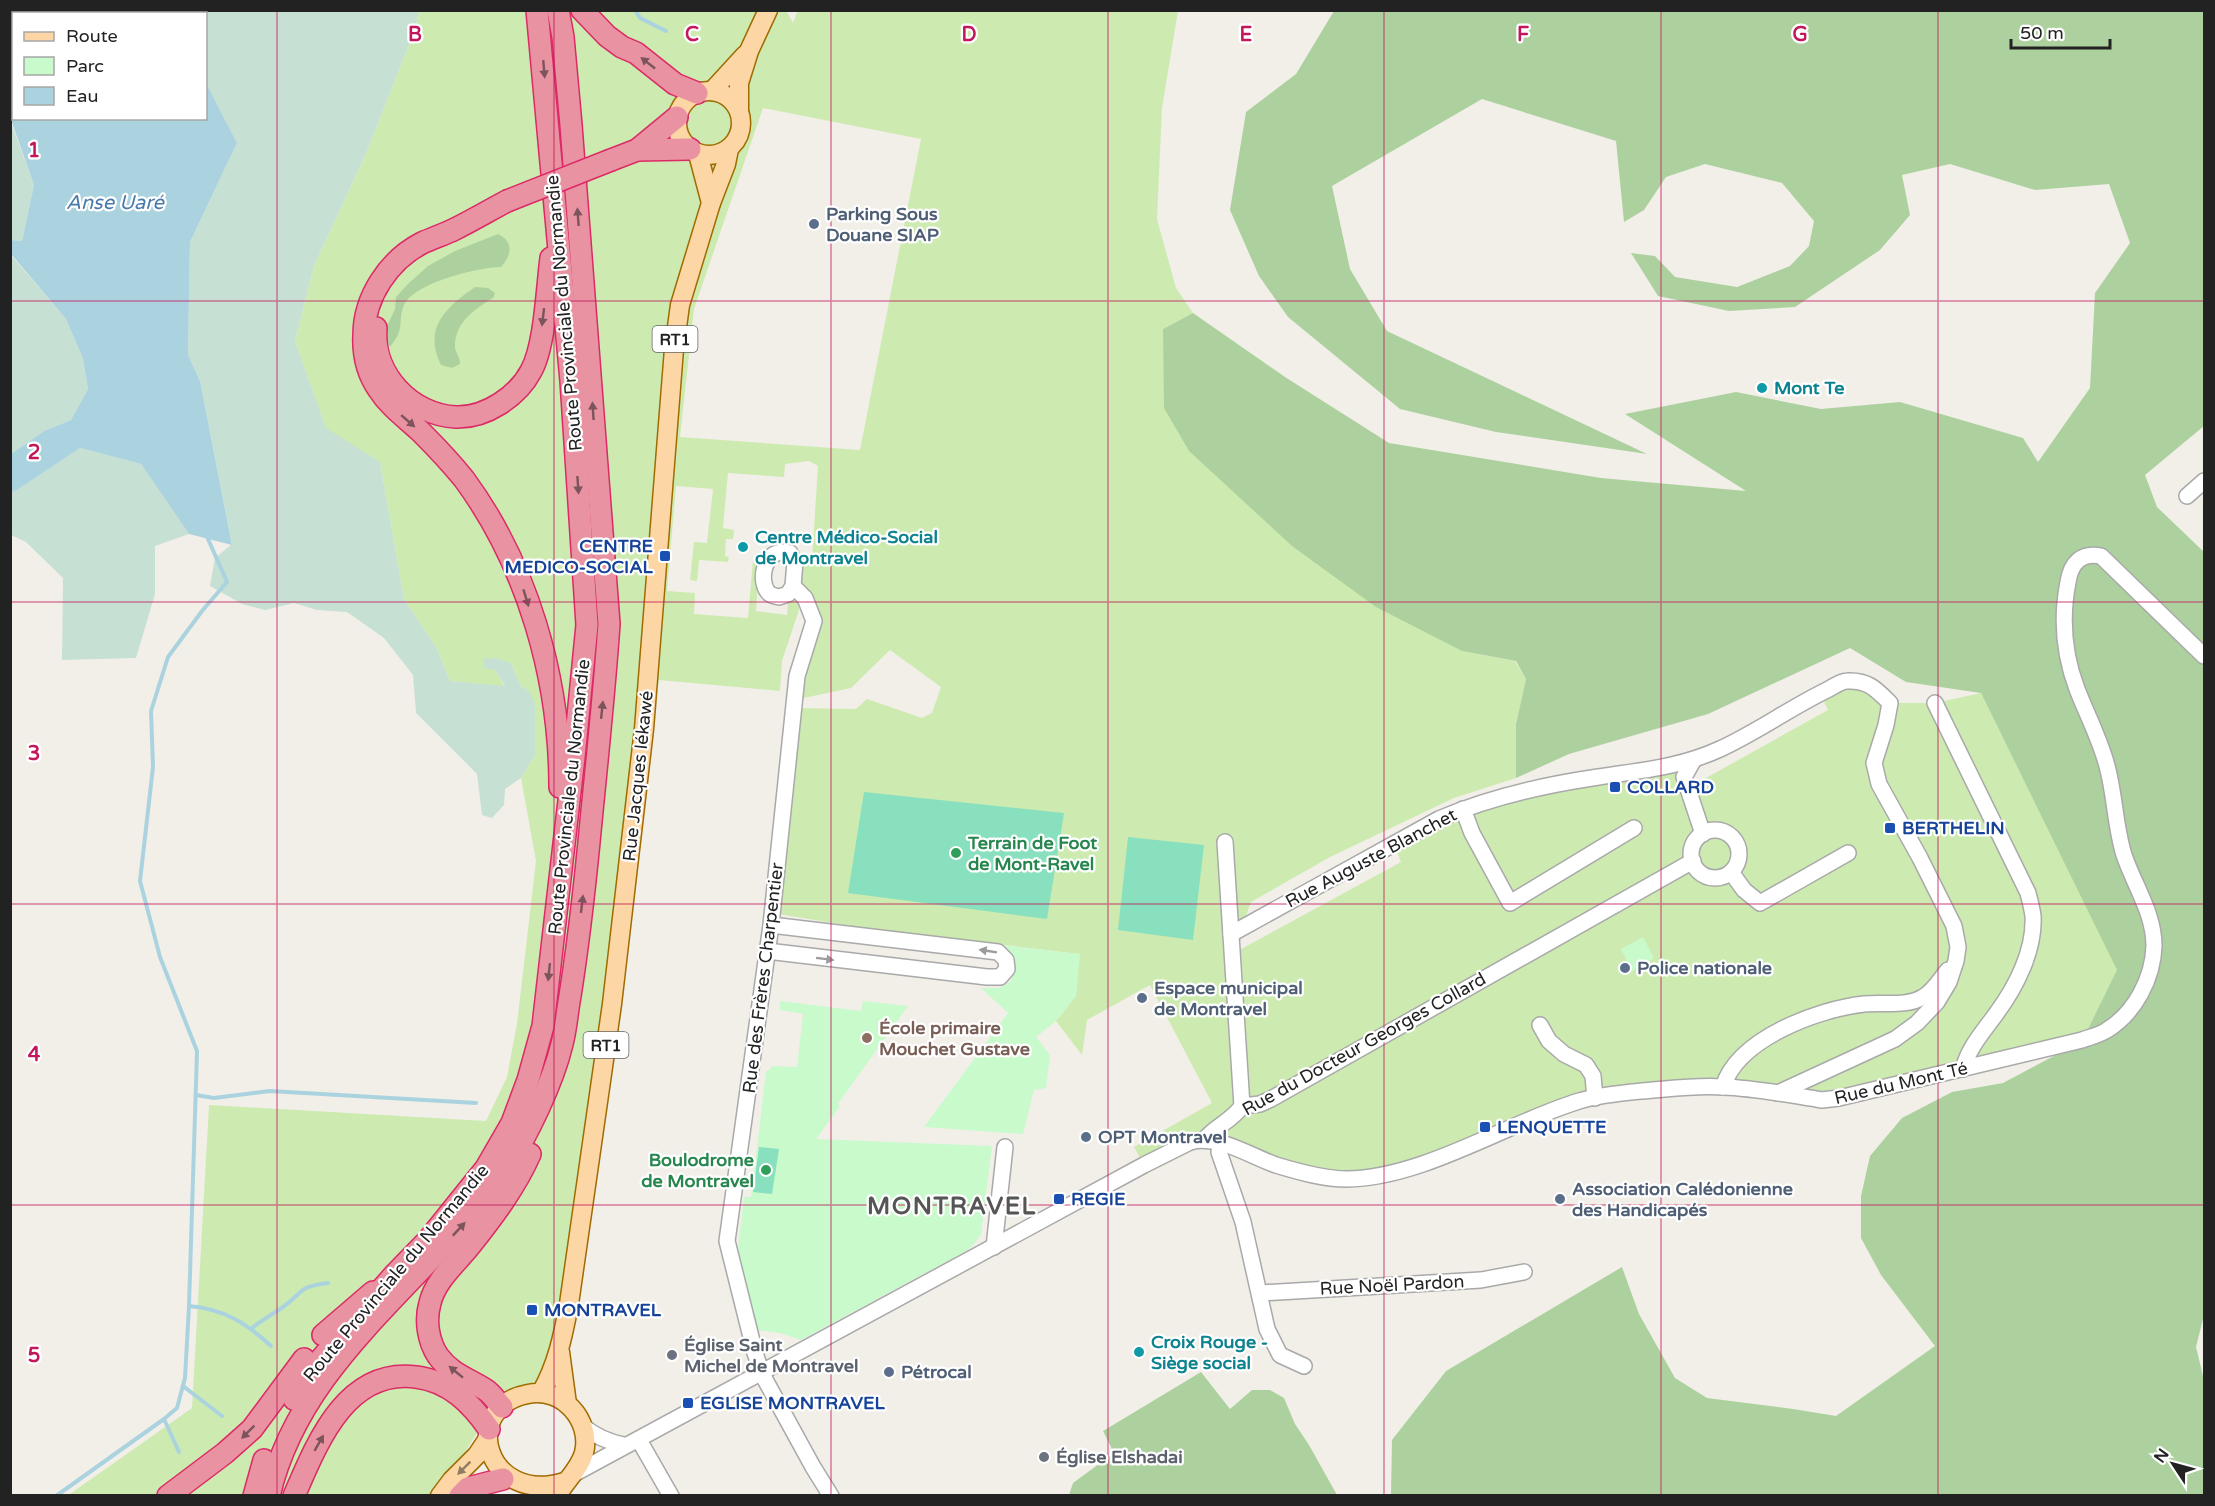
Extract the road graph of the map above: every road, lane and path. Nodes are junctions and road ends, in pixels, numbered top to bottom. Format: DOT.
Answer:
graph roads {
  1 [pos="537,10"];
  2 [pos="558,10"];
  3 [pos="582,10"];
  4 [pos="768,10"];
  5 [pos="749,51"];
  6 [pos="704,92"];
  7 [pos="739,111"];
  8 [pos="677,117"];
  9 [pos="729,149"];
  10 [pos="637,150"];
  11 [pos="694,152"];
  12 [pos="507,201"];
  13 [pos="711,203"];
  14 [pos="556,217"];
  15 [pos="2205,481"];
  16 [pos="2187,496"];
  17 [pos="793,586"];
  18 [pos="2205,656"];
  19 [pos="1935,703"];
  20 [pos="1693,761"];
  21 [pos="1463,809"];
  22 [pos="1634,828"];
  23 [pos="1703,834"];
  24 [pos="1225,842"];
  25 [pos="1848,853"];
  26 [pos="1693,861"];
  27 [pos="1731,872"];
  28 [pos="560,888"];
  29 [pos="771,925"];
  30 [pos="1231,934"];
  31 [pos="767,951"];
  32 [pos="1956,961"];
  33 [pos="1540,1025"];
  34 [pos="1963,1069"];
  35 [pos="1723,1087"];
  36 [pos="546,1089"];
  37 [pos="1778,1093"];
  38 [pos="1595,1098"];
  39 [pos="1242,1106"];
  40 [pos="1204,1140"];
  41 [pos="1222,1144"];
  42 [pos="1005,1147"];
  43 [pos="994,1247"];
  44 [pos="439,1249"];
  45 [pos="1524,1272"];
  46 [pos="395,1274"];
  47 [pos="1260,1293"];
  48 [pos="560,1350"];
  49 [pos="1304,1366"];
  50 [pos="762,1374"];
  51 [pos="541,1393"];
  52 [pos="567,1404"];
  53 [pos="502,1407"];
  54 [pos="583,1426"];
  55 [pos="488,1434"];
  56 [pos="632,1443"];
  57 [pos="564,1484"];
  58 [pos="510,1486"];
  59 [pos="168,1496"];
  60 [pos="254,1496"];
  61 [pos="269,1496"];
  62 [pos="283,1496"];
  63 [pos="294,1496"];
  64 [pos="440,1496"];
  65 [pos="460,1496"];
  66 [pos="671,1496"];
  67 [pos="831,1496"];
  1 -- 14 [label="highway, Route Provinciale du Normandie, one-way"];
  36 -- 2 [label="highway, Route Provinciale du Normandie, one-way"];
  6 -- 3 [label="highway, one-way"];
  4 -- 5 [label="main road"];
  5 -- 6 [label="main road"];
  5 -- 7 [label="main road"];
  6 -- 7 [label="main road"];
  6 -- 8 [label="main road"];
  7 -- 9 [label="main road"];
  8 -- 10 [label="highway"];
  8 -- 11 [label="main road"];
  9 -- 11 [label="main road"];
  9 -- 13 [label="main road, Rue Jacques Iékawé / RT1"];
  10 -- 11 [label="highway"];
  10 -- 12 [label="highway, bridge"];
  11 -- 13 [label="main road"];
  14 -- 12 [label="highway, one-way"];
  12 -- 28 [label="highway, one-way"];
  13 -- 48 [label="main road, Rue Jacques Iékawé / RT1"];
  14 -- 28 [label="highway, Route Provinciale du Normandie, one-way"];
  15 -- 16 [label="street"];
  17 -- 29 [label="street, Rue des Frères Charpentier"];
  18 -- 34 [label="street, Rue du Mont Té"];
  19 -- 34 [label="street"];
  20 -- 21 [label="street, Rue Auguste Blanchet"];
  20 -- 23 [label="street"];
  20 -- 32 [label="street, Rue Auguste Blanchet"];
  21 -- 22 [label="street"];
  21 -- 30 [label="street, Rue Auguste Blanchet"];
  23 -- 26 [label="street"];
  23 -- 27 [label="street"];
  24 -- 30 [label="street"];
  25 -- 27 [label="street"];
  26 -- 27 [label="street"];
  26 -- 39 [label="street, Rue du Docteur Georges Collard"];
  28 -- 46 [label="highway, Route Provinciale du Normandie, one-way"];
  29 -- 31 [label="street, Rue des Frères Charpentier"];
  31 -- 29 [label="street, one-way"];
  30 -- 39 [label="street"];
  31 -- 50 [label="street, Rue des Frères Charpentier"];
  32 -- 35 [label="street"];
  32 -- 37 [label="street"];
  33 -- 38 [label="street"];
  34 -- 37 [label="street, Rue du Mont Té"];
  35 -- 37 [label="street, Rue du Mont Té"];
  35 -- 38 [label="street, Rue du Mont Té"];
  44 -- 36 [label="highway, Route Provinciale du Normandie, one-way"];
  53 -- 36 [label="highway, one-way"];
  38 -- 41 [label="street, Rue du Mont Té"];
  39 -- 40 [label="street, Rue du Docteur Georges Collard"];
  40 -- 41 [label="street, Rue du Mont Té"];
  40 -- 43 [label="street, Rue du Docteur Georges Collard"];
  41 -- 47 [label="street"];
  42 -- 43 [label="street"];
  43 -- 50 [label="street, Rue du Docteur Georges Collard"];
  44 -- 61 [label="highway, Route Provinciale du Normandie"];
  44 -- 62 [label="highway"];
  45 -- 47 [label="street, Rue Noël Pardon"];
  46 -- 59 [label="highway, one-way"];
  46 -- 60 [label="highway, Route Provinciale du Normandie"];
  47 -- 49 [label="street"];
  48 -- 51 [label="main road, Rue Jacques Iékawé / RT1"];
  48 -- 52 [label="main road, Rue Jacques Iékawé / RT1"];
  50 -- 56 [label="street, Rue du Docteur Georges Collard"];
  50 -- 67 [label="street, Rue des Frères Charpentier"];
  51 -- 52 [label="main road"];
  51 -- 53 [label="main road"];
  52 -- 54 [label="main road"];
  53 -- 55 [label="main road"];
  54 -- 56 [label="street"];
  54 -- 57 [label="main road"];
  55 -- 58 [label="main road"];
  63 -- 55 [label="highway, one-way"];
  55 -- 64 [label="main road, one-way"];
  56 -- 57 [label="street, Rue du Docteur Georges Collard"];
  56 -- 66 [label="street"];
  57 -- 58 [label="main road"];
  58 -- 65 [label="highway"];
}
